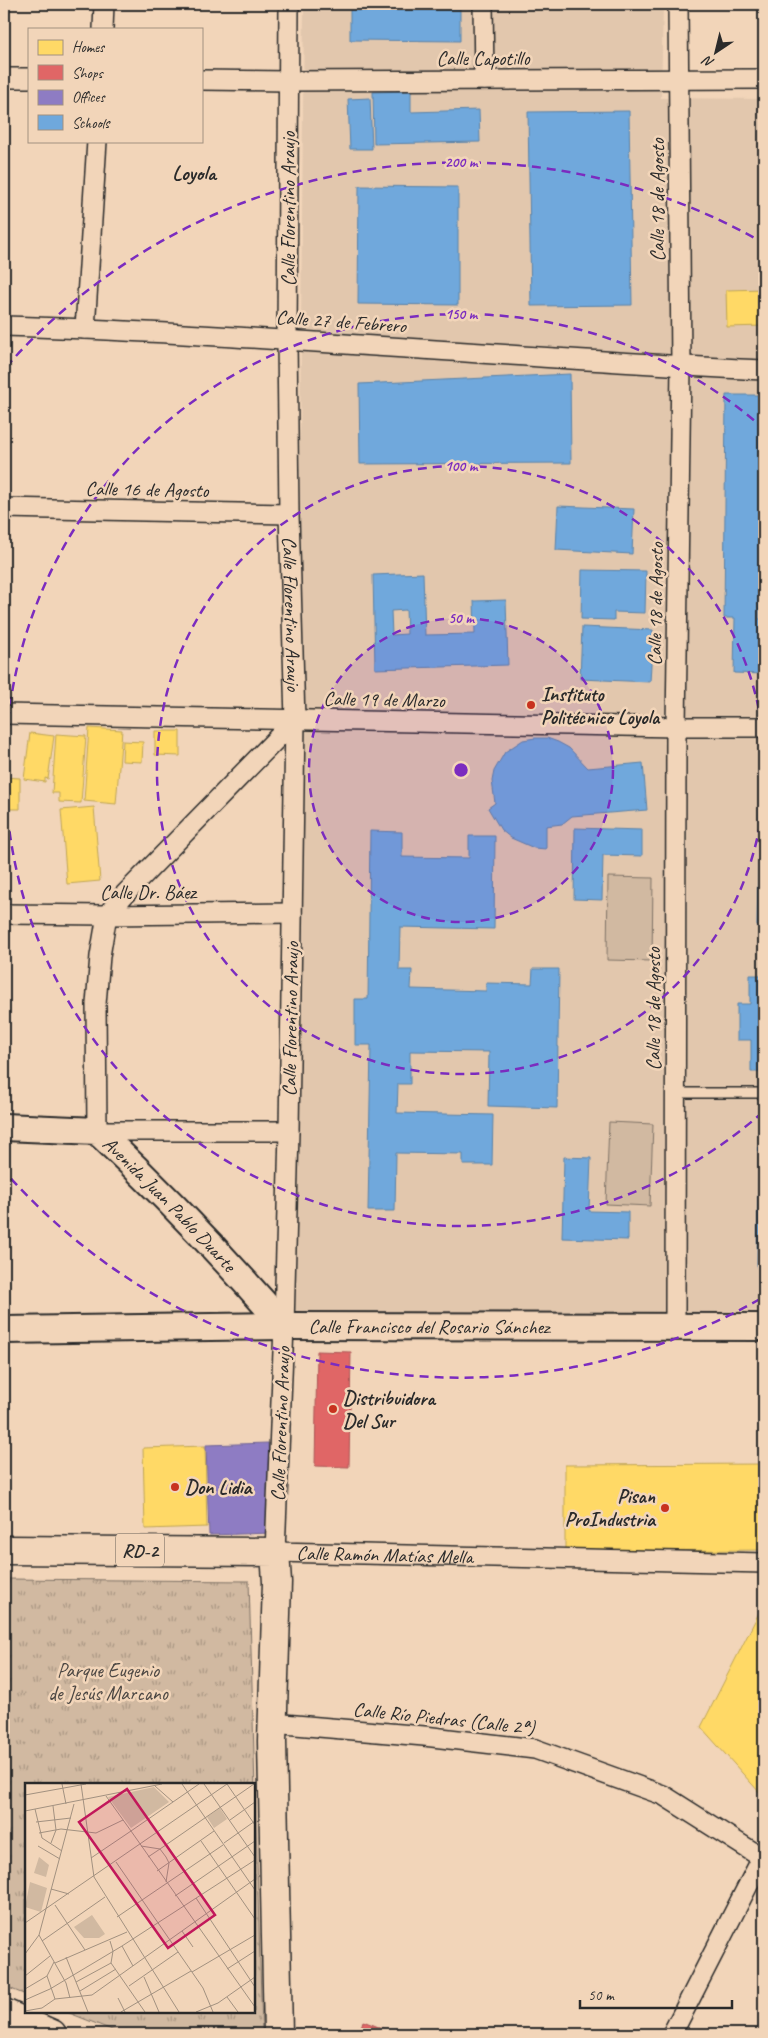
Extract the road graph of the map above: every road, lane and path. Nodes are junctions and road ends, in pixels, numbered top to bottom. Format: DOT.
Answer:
graph roads {
  1 [pos="104,4"];
  2 [pos="289,4"];
  3 [pos="483,4"];
  4 [pos="678,4"];
  5 [pos="103,28"];
  6 [pos="4,78"];
  7 [pos="28,78"];
  8 [pos="764,79"];
  9 [pos="202,80"];
  10 [pos="484,80"];
  11 [pos="679,80"];
  12 [pos="288,81"];
  13 [pos="97,142"];
  14 [pos="4,326"];
  15 [pos="86,329"];
  16 [pos="287,340"];
  17 [pos="681,366"];
  18 [pos="764,370"];
  19 [pos="4,508"];
  20 [pos="289,514"];
  21 [pos="4,714"];
  22 [pos="295,720"];
  23 [pos="676,727"];
  24 [pos="764,727"];
  25 [pos="292,913"];
  26 [pos="4,914"];
  27 [pos="107,915"];
  28 [pos="676,1093"];
  29 [pos="764,1094"];
  30 [pos="4,1128"];
  31 [pos="289,1130"];
  32 [pos="97,1131"];
  33 [pos="675,1325"];
  34 [pos="284,1326"];
  35 [pos="764,1327"];
  36 [pos="4,1330"];
  37 [pos="4,1550"];
  38 [pos="275,1552"];
  39 [pos="764,1563"];
  40 [pos="272,1724"];
  41 [pos="764,1857"];
  42 [pos="4,2013"];
  43 [pos="41,2032"];
  44 [pos="278,2034"];
  45 [pos="672,2034"];
  1 -- 5 [label="street"];
  2 -- 12 [label="street, Calle Florentino Araujo"];
  3 -- 10 [label="street"];
  4 -- 11 [label="street, Calle 18 de Agosto"];
  6 -- 7 [label="street"];
  8 -- 11 [label="street, Calle Capotillo"];
  9 -- 12 [label="street, Calle Capotillo"];
  10 -- 11 [label="street, Calle Capotillo"];
  10 -- 12 [label="street, Calle Capotillo"];
  11 -- 17 [label="street, Calle 18 de Agosto"];
  12 -- 16 [label="street, Calle Florentino Araujo"];
  13 -- 15 [label="street"];
  14 -- 15 [label="street, Calle 27 de Febrero"];
  15 -- 16 [label="street, Calle 27 de Febrero"];
  16 -- 17 [label="street, Calle 27 de Febrero"];
  16 -- 20 [label="street, Calle Florentino Araujo"];
  17 -- 18 [label="street, Calle 27 de Febrero"];
  17 -- 23 [label="street, Calle 18 de Agosto"];
  19 -- 20 [label="street, Calle 16 de Agosto"];
  20 -- 22 [label="street, Calle Florentino Araujo"];
  21 -- 22 [label="street, Calle 19 de Marzo"];
  22 -- 23 [label="street, Calle 19 de Marzo"];
  22 -- 25 [label="street, Calle Florentino Araujo"];
  22 -- 27 [label="street"];
  23 -- 24 [label="street, Calle 19 de Marzo"];
  23 -- 28 [label="street, Calle 18 de Agosto"];
  25 -- 27 [label="street, Calle Dr. Báez"];
  25 -- 31 [label="street, Calle Florentino Araujo"];
  26 -- 27 [label="street, Calle Dr. Báez"];
  27 -- 32 [label="street"];
  28 -- 29 [label="lane"];
  28 -- 33 [label="street, Calle 18 de Agosto"];
  30 -- 32 [label="street, Avenida Juan Pablo Duarte"];
  31 -- 32 [label="street"];
  31 -- 34 [label="street, Calle Florentino Araujo"];
  32 -- 34 [label="street, Avenida Juan Pablo Duarte"];
  33 -- 34 [label="street, Calle Francisco del Rosario Sánchez"];
  33 -- 35 [label="street, Calle Francisco del Rosario Sánchez"];
  34 -- 36 [label="street, Calle Francisco del Rosario Sánchez"];
  34 -- 38 [label="street, Calle Florentino Araujo"];
  37 -- 38 [label="main road, Calle Ramón Matías Mella / RD-2"];
  38 -- 39 [label="street, Calle Ramón Matías Mella"];
  38 -- 40 [label="main road, Calle Florentino Araujo"];
  40 -- 41 [label="street, Calle Río Piedras (Calle 2ª)"];
  40 -- 44 [label="main road, Calle Florentino Araujo"];
  41 -- 45 [label="street"];
  42 -- 43 [label="main road"];
}
